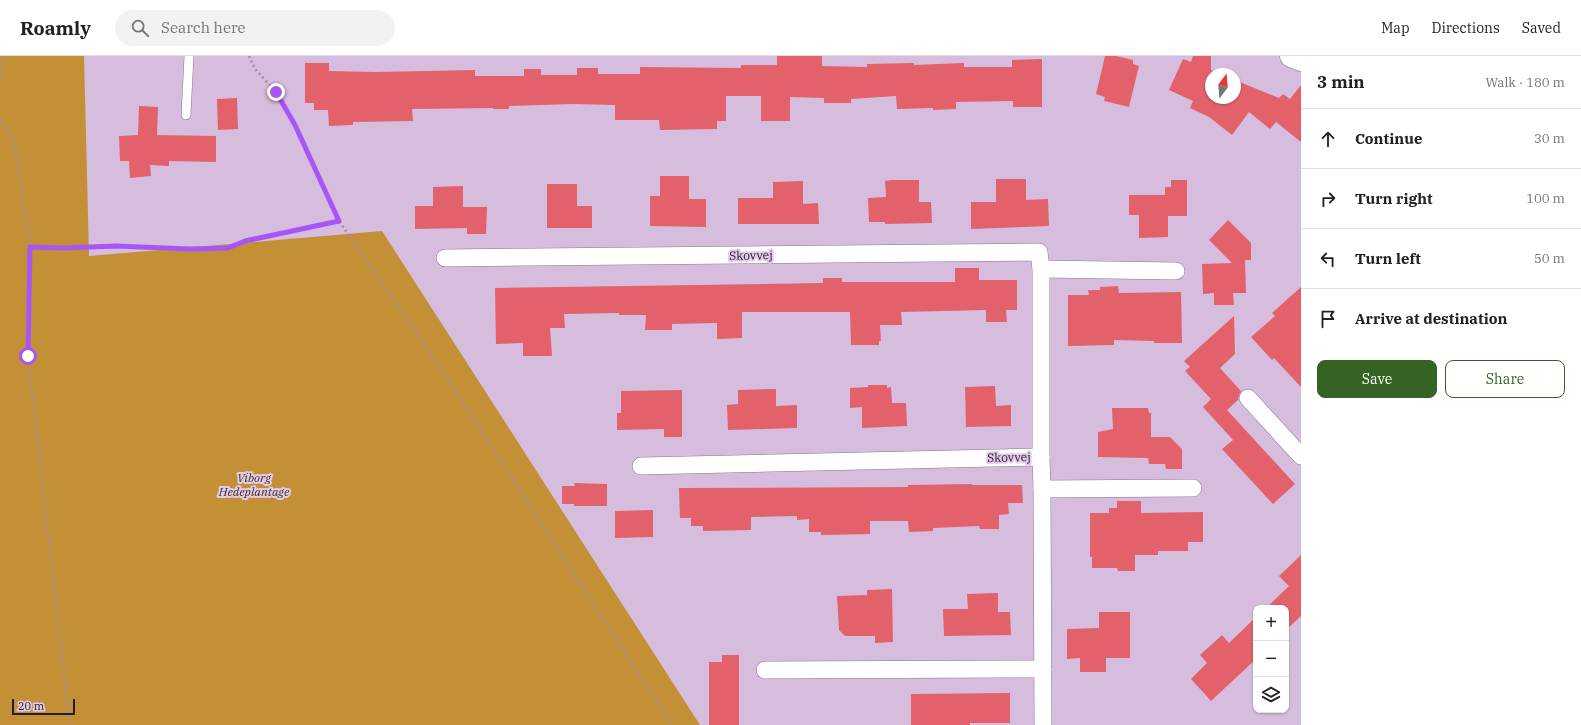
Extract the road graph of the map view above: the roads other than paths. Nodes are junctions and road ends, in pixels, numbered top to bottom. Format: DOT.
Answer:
graph roads {
  1 [pos="188,56"];
  2 [pos="1291,56"];
  3 [pos="1301,60"];
  4 [pos="186,115"];
  5 [pos="445,258"];
  6 [pos="1041,269"];
  7 [pos="1176,271"];
  8 [pos="1248,398"];
  9 [pos="1301,456"];
  10 [pos="1041,457"];
  11 [pos="641,466"];
  12 [pos="1193,488"];
  13 [pos="1042,489"];
  14 [pos="1043,669"];
  15 [pos="764,670"];
  16 [pos="1043,725"];
  1 -- 4 [label="lane"];
  2 -- 3 [label="street"];
  5 -- 6 [label="street, Skovvej"];
  6 -- 7 [label="street"];
  6 -- 10 [label="street, Skovvej"];
  8 -- 9 [label="street"];
  10 -- 11 [label="street, Skovvej"];
  10 -- 13 [label="street, Skovvej"];
  12 -- 13 [label="street"];
  13 -- 14 [label="street, Skovvej"];
  14 -- 15 [label="street"];
  14 -- 16 [label="street, Skovvej"];
}
